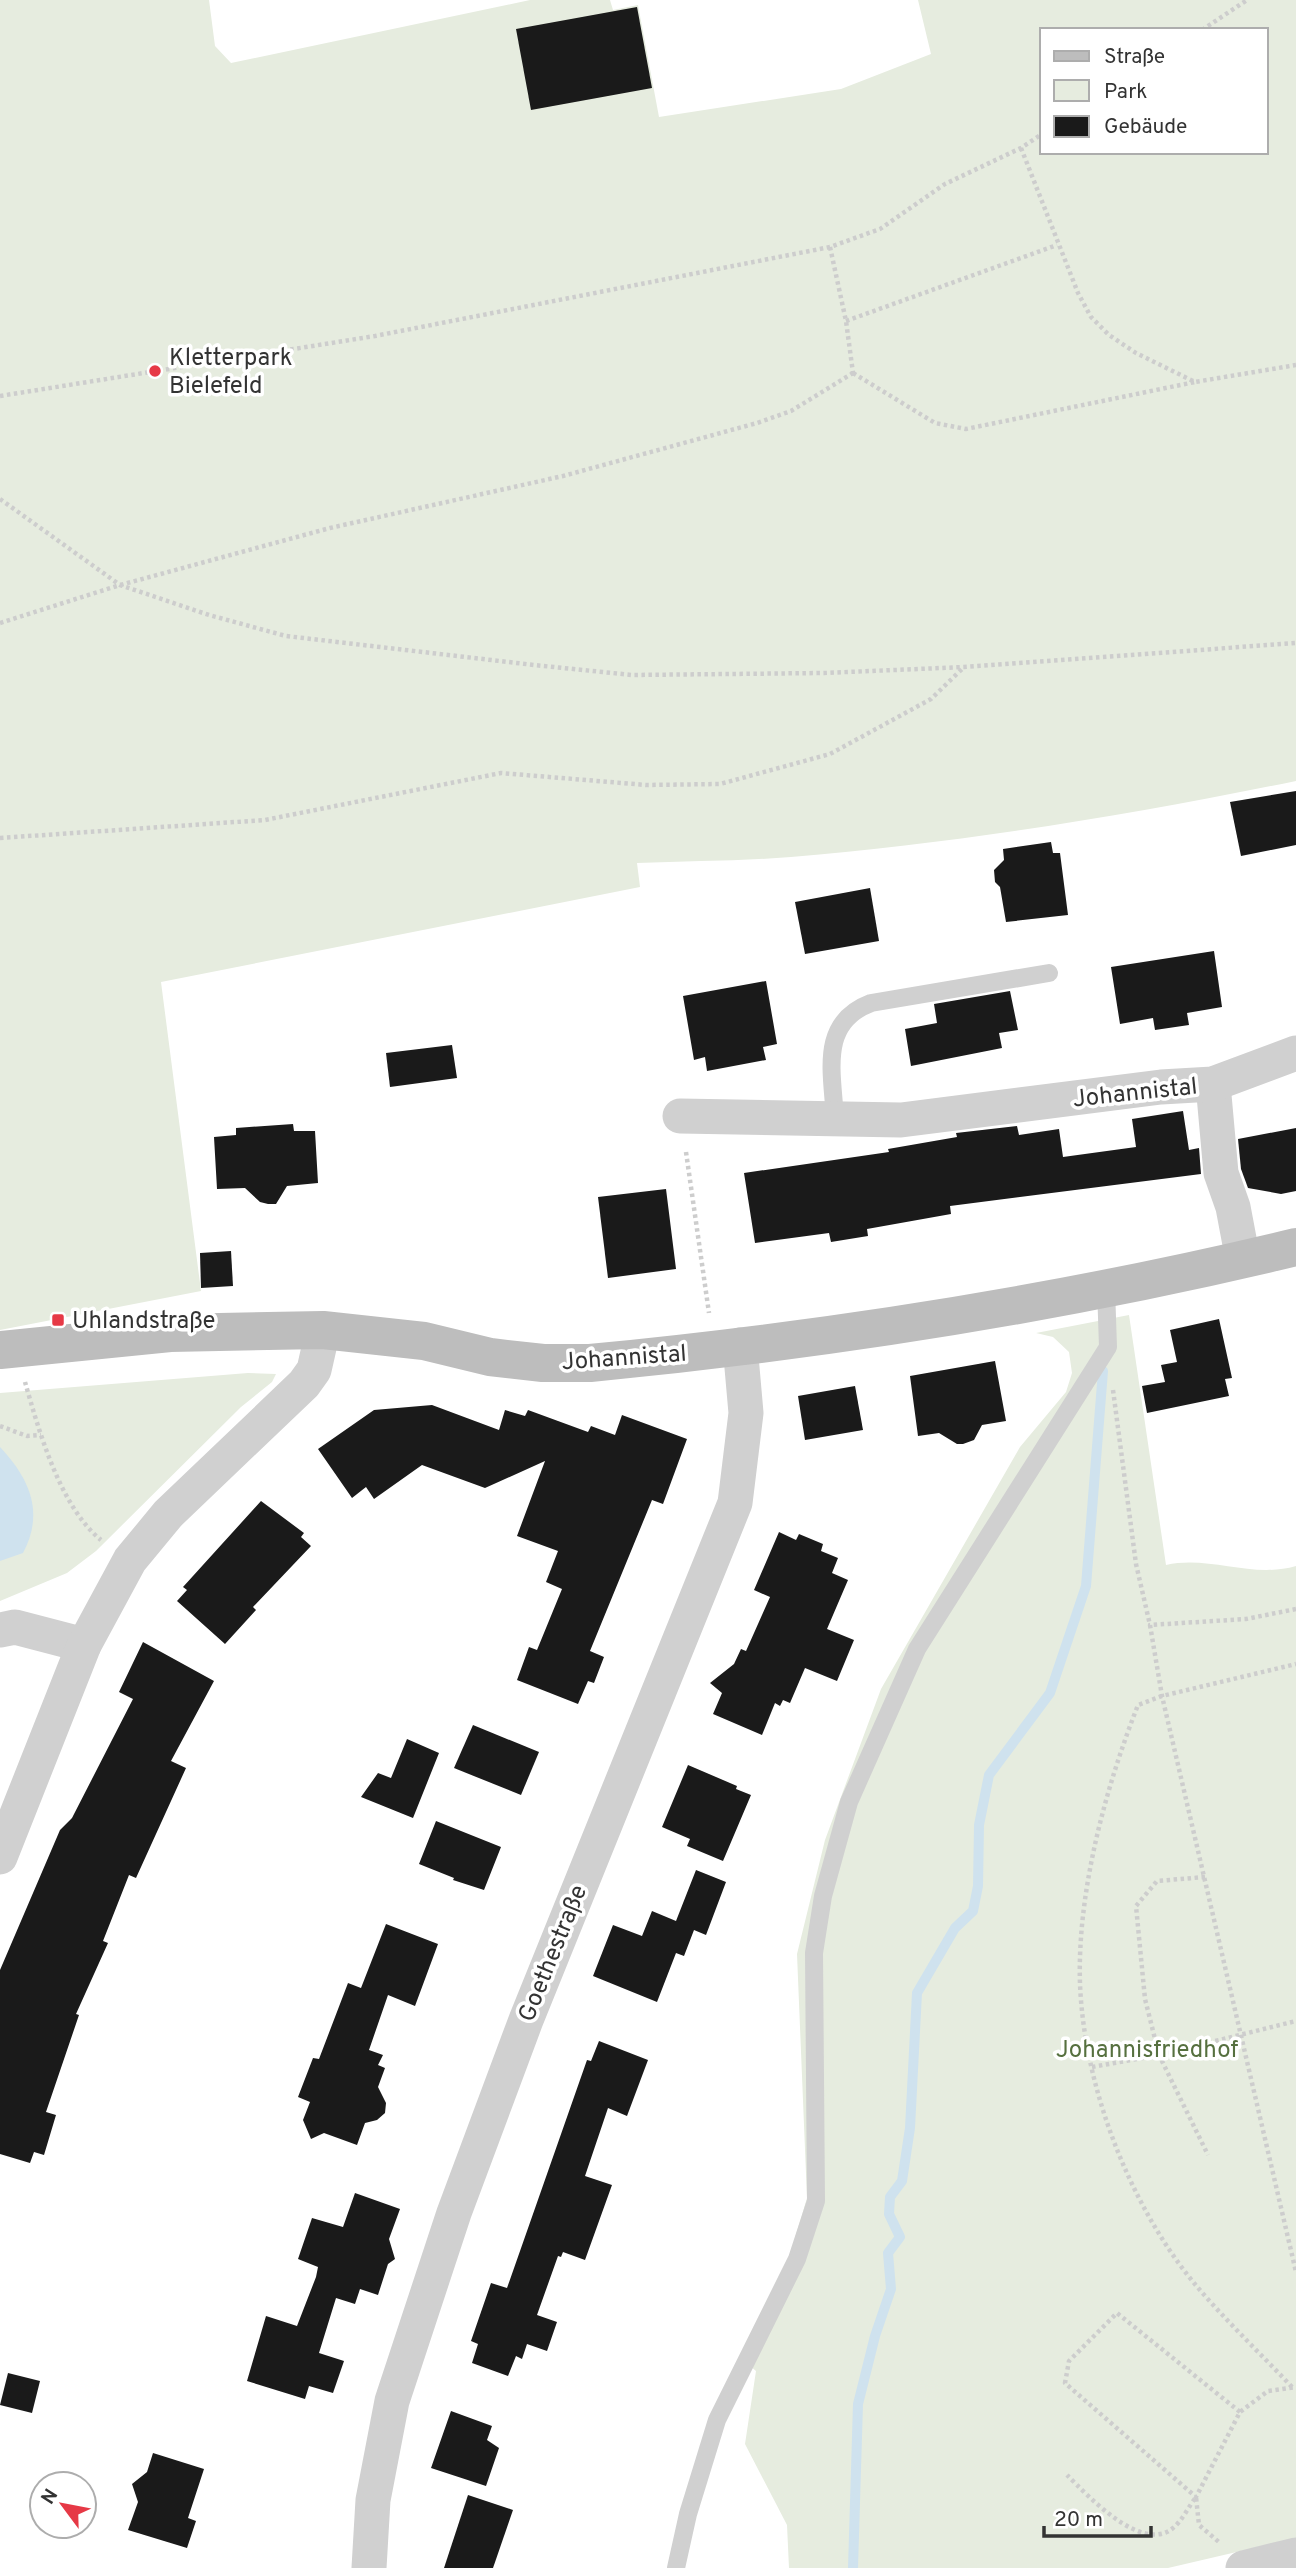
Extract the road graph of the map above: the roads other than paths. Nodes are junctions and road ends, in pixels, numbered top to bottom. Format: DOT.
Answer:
graph roads {
  1 [pos="1049,973"];
  2 [pos="1296,1053"];
  3 [pos="1213,1084"];
  4 [pos="680,1116"];
  5 [pos="835,1121"];
  6 [pos="1296,1247"];
  7 [pos="1243,1260"];
  8 [pos="1106,1288"];
  9 [pos="323,1330"];
  10 [pos="740,1345"];
  11 [pos="0,1350"];
  12 [pos="0,1630"];
  13 [pos="84,1645"];
  14 [pos="0,1857"];
  15 [pos="1296,2555"];
  16 [pos="369,2568"];
  17 [pos="676,2568"];
  18 [pos="1246,2568"];
  1 -- 5 [label="lane"];
  2 -- 3 [label="street, Johannistal"];
  3 -- 5 [label="street, Johannistal"];
  3 -- 7 [label="street, Johannistal"];
  4 -- 5 [label="street, Johannistal"];
  6 -- 7 [label="main road, Johannistal"];
  7 -- 8 [label="main road, Johannistal"];
  8 -- 10 [label="main road, Johannistal"];
  8 -- 17 [label="lane"];
  9 -- 10 [label="main road, Johannistal"];
  9 -- 11 [label="main road, Johannistal"];
  9 -- 13 [label="street"];
  10 -- 16 [label="street, Goethestraße"];
  12 -- 13 [label="street"];
  13 -- 14 [label="street"];
  15 -- 18 [label="street"];
}
